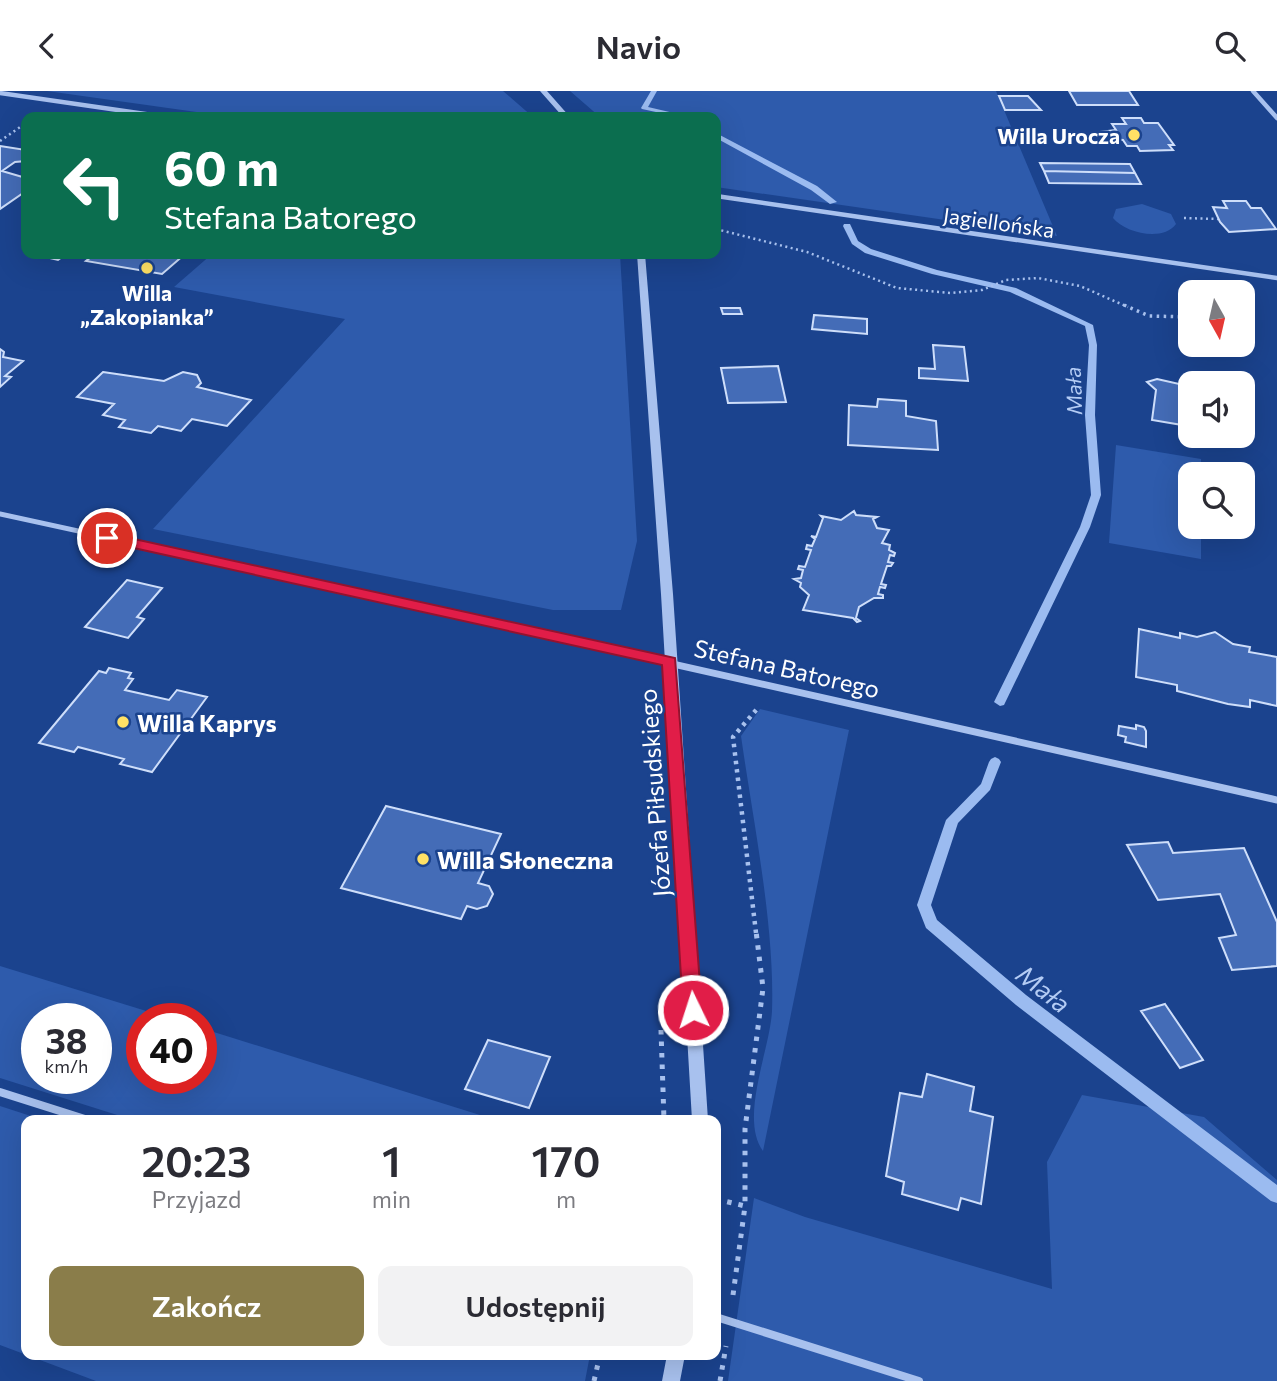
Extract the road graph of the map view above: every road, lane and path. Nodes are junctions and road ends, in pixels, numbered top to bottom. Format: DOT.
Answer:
graph roads {
  1 [pos="543,91"];
  2 [pos="1253,91"];
  3 [pos="0,93"];
  4 [pos="131,112"];
  5 [pos="562,112"];
  6 [pos="1277,117"];
  7 [pos="21,126"];
  8 [pos="0,141"];
  9 [pos="721,197"];
  10 [pos="1184,218"];
  11 [pos="1218,219"];
  12 [pos="721,230"];
  13 [pos="641,259"];
  14 [pos="1277,278"];
  15 [pos="1178,318"];
  16 [pos="0,514"];
  17 [pos="669,661"];
  18 [pos="751,701"];
  19 [pos="1277,800"];
  20 [pos="0,1092"];
  21 [pos="72,1115"];
  22 [pos="700,1115"];
  23 [pos="721,1200"];
  24 [pos="721,1319"];
  25 [pos="599,1360"];
  26 [pos="675,1360"];
  27 [pos="594,1381"];
  28 [pos="671,1381"];
  29 [pos="919,1381"];
  1 -- 5 [label="street"];
  2 -- 6 [label="street"];
  3 -- 4 [label="street"];
  7 -- 8 [label="path"];
  9 -- 14 [label="street, Jagiellońska"];
  10 -- 11 [label="path"];
  12 -- 15 [label="path"];
  13 -- 17 [label="street, Józefa Piłsudskiego"];
  16 -- 17 [label="street, Stefana Batorego"];
  17 -- 19 [label="street, Stefana Batorego"];
  17 -- 22 [label="street, Józefa Piłsudskiego"];
  18 -- 23 [label="path"];
  20 -- 21 [label="street"];
  24 -- 29 [label="street"];
  25 -- 27 [label="path"];
  26 -- 28 [label="street"];
}
